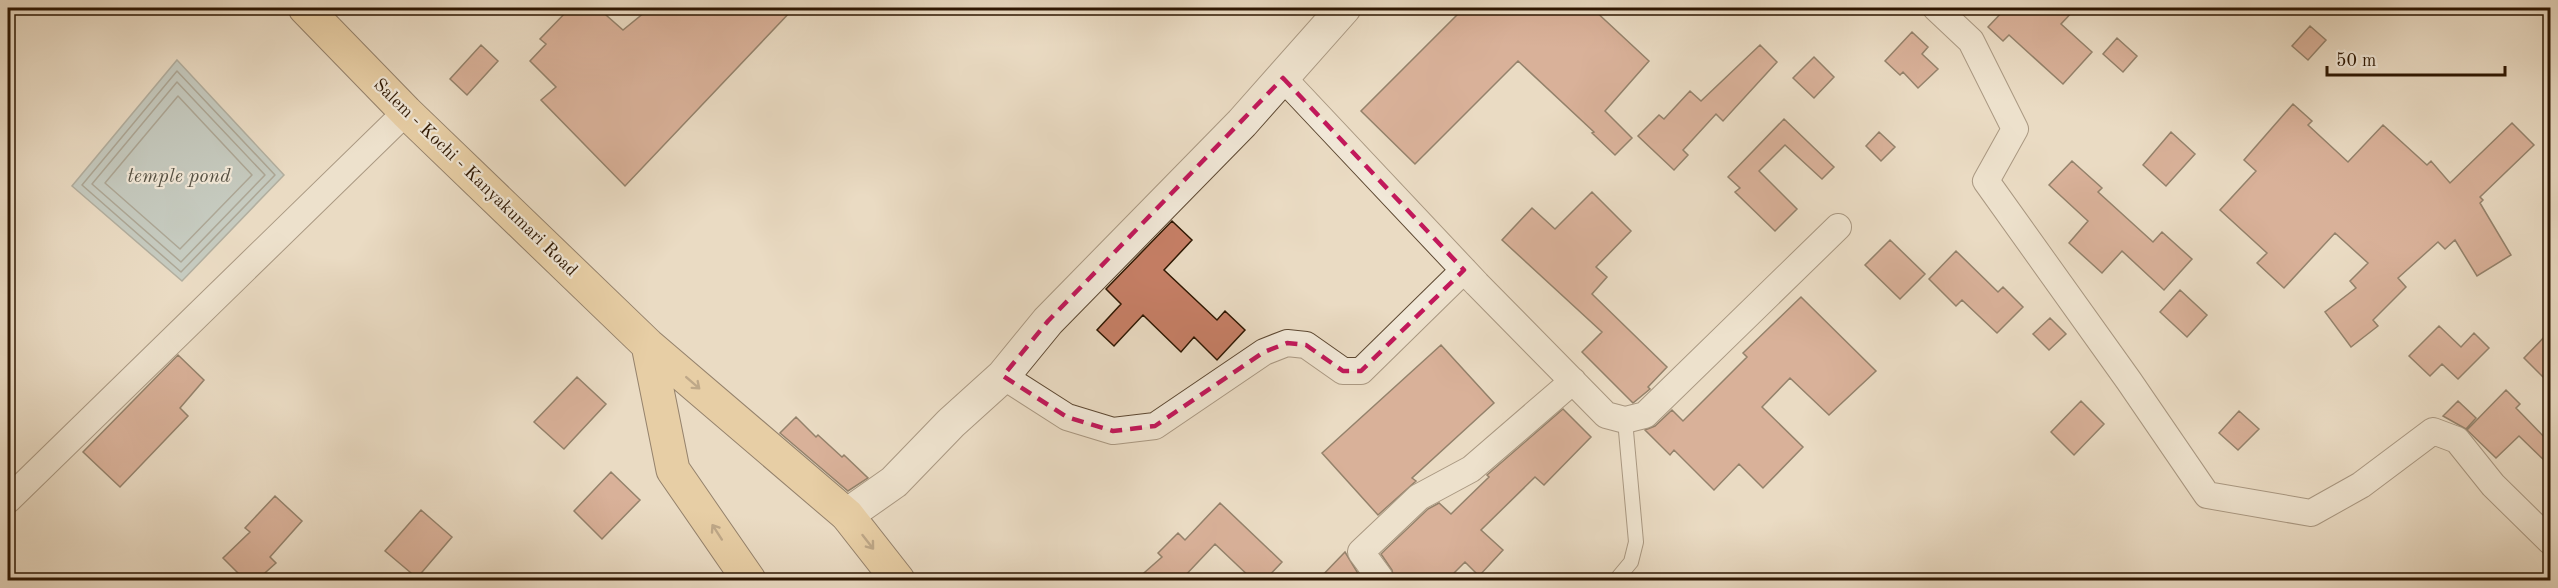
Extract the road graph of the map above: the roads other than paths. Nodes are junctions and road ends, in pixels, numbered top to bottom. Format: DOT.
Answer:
graph roads {
  1 [pos="305,8"];
  2 [pos="1344,8"];
  3 [pos="1936,8"];
  4 [pos="1283,78"];
  5 [pos="406,112"];
  6 [pos="1838,227"];
  7 [pos="1464,270"];
  8 [pos="648,345"];
  9 [pos="1003,376"];
  10 [pos="1572,381"];
  11 [pos="1625,420"];
  12 [pos="8,500"];
  13 [pos="847,515"];
  14 [pos="2550,541"];
  15 [pos="749,580"];
  16 [pos="898,580"];
  17 [pos="1377,580"];
  18 [pos="1616,580"];
  1 -- 5 [label="highway, Salem - Kochi - Kanyakumari Road"];
  2 -- 4 [label="street"];
  3 -- 14 [label="street"];
  4 -- 7 [label="street"];
  4 -- 9 [label="street"];
  5 -- 8 [label="highway, Salem - Kochi - Kanyakumari Road"];
  5 -- 12 [label="street"];
  6 -- 11 [label="street"];
  7 -- 9 [label="street"];
  7 -- 10 [label="street"];
  8 -- 13 [label="highway, Salem - Kochi - Kanyakumari Road, one-way"];
  15 -- 8 [label="highway, one-way"];
  9 -- 13 [label="street"];
  10 -- 11 [label="street"];
  10 -- 17 [label="street"];
  11 -- 18 [label="lane"];
  13 -- 16 [label="highway, Salem - Kochi - Kanyakumari Road, one-way"];
}
